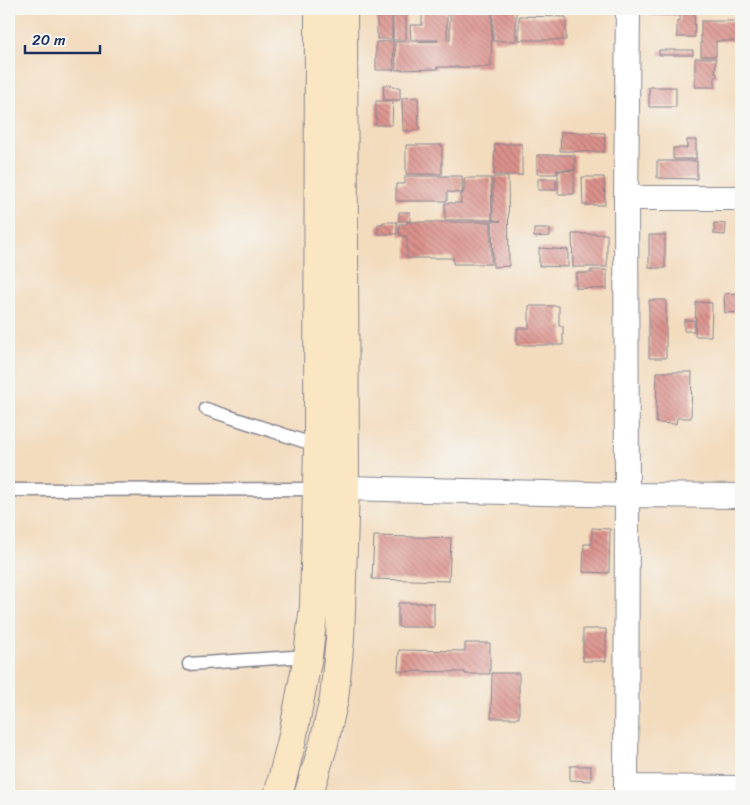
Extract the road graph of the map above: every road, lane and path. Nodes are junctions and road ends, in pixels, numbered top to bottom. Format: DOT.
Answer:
graph roads {
  1 [pos="319,9"];
  2 [pos="343,9"];
  3 [pos="628,9"];
  4 [pos="626,198"];
  5 [pos="741,198"];
  6 [pos="206,409"];
  7 [pos="318,446"];
  8 [pos="345,488"];
  9 [pos="318,489"];
  10 [pos="9,490"];
  11 [pos="627,495"];
  12 [pos="741,496"];
  13 [pos="308,656"];
  14 [pos="188,664"];
  15 [pos="741,788"];
  16 [pos="626,792"];
  17 [pos="278,796"];
  18 [pos="308,796"];
  1 -- 7 [label="street"];
  2 -- 8 [label="street"];
  3 -- 4 [label="street"];
  4 -- 5 [label="street"];
  4 -- 11 [label="street"];
  6 -- 7 [label="lane"];
  7 -- 9 [label="street"];
  8 -- 9 [label="street"];
  8 -- 11 [label="street"];
  8 -- 18 [label="street"];
  9 -- 10 [label="lane"];
  9 -- 13 [label="street"];
  11 -- 12 [label="street"];
  11 -- 16 [label="street"];
  13 -- 14 [label="lane"];
  13 -- 17 [label="street"];
  15 -- 16 [label="street"];
}
